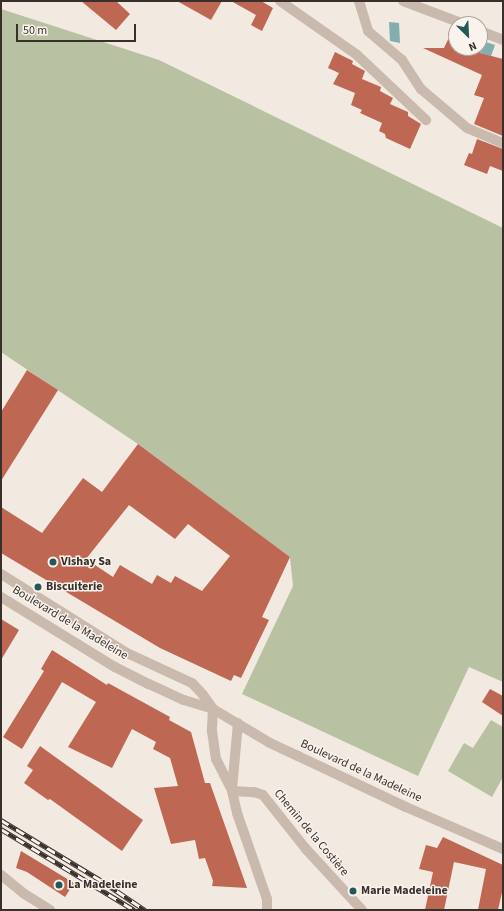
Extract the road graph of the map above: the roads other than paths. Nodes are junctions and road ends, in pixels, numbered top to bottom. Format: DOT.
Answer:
graph roads {
  1 [pos="280,1"];
  2 [pos="359,1"];
  3 [pos="403,1"];
  4 [pos="448,18"];
  5 [pos="488,34"];
  6 [pos="503,40"];
  7 [pos="426,120"];
  8 [pos="503,143"];
  9 [pos="1,574"];
  10 [pos="1,597"];
  11 [pos="213,709"];
  12 [pos="238,722"];
  13 [pos="232,792"];
  14 [pos="503,849"];
  15 [pos="1,875"];
  16 [pos="50,910"];
  17 [pos="267,910"];
  18 [pos="362,910"];
  1 -- 7 [label="street"];
  2 -- 8 [label="street"];
  3 -- 4 [label="street"];
  5 -- 6 [label="street"];
  9 -- 11 [label="street, Boulevard de la Madeleine"];
  10 -- 11 [label="street, Boulevard de la Madeleine"];
  11 -- 12 [label="street, Boulevard de la Madeleine"];
  11 -- 13 [label="street"];
  12 -- 13 [label="street"];
  12 -- 14 [label="street, Boulevard de la Madeleine"];
  13 -- 17 [label="street"];
  13 -- 18 [label="street, Chemin de la Costière"];
  15 -- 16 [label="street"];
}
